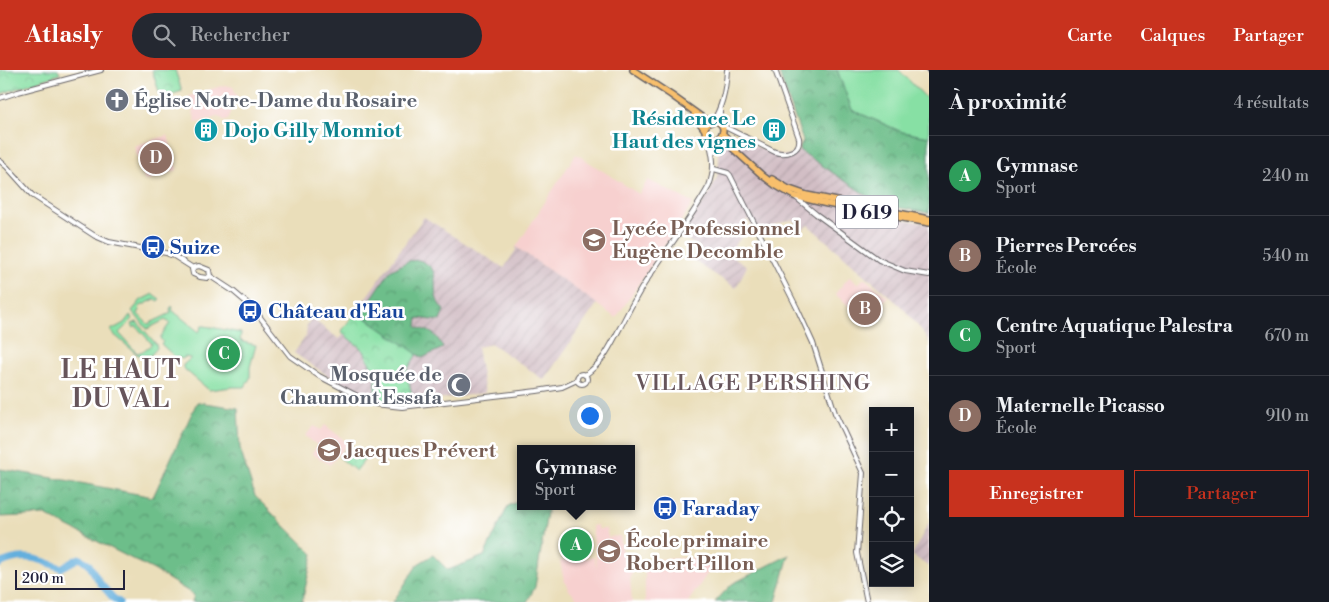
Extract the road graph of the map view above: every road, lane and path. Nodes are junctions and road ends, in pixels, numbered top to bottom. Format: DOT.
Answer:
graph roads {
  1 [pos="101,70"];
  2 [pos="634,70"];
  3 [pos="727,70"];
  4 [pos="776,70"];
  5 [pos="0,98"];
  6 [pos="688,108"];
  7 [pos="720,108"];
  8 [pos="712,122"];
  9 [pos="720,131"];
  10 [pos="706,133"];
  11 [pos="745,137"];
  12 [pos="738,149"];
  13 [pos="713,155"];
  14 [pos="0,161"];
  15 [pos="714,169"];
  16 [pos="794,196"];
  17 [pos="929,219"];
  18 [pos="929,223"];
  19 [pos="193,268"];
  20 [pos="929,274"];
  21 [pos="210,276"];
  22 [pos="585,375"];
  23 [pos="577,380"];
  24 [pos="867,602"];
  1 -- 5 [label="street"];
  2 -- 6 [label="main road"];
  3 -- 7 [label="street"];
  4 -- 11 [label="street"];
  6 -- 8 [label="main road"];
  6 -- 10 [label="main road"];
  7 -- 8 [label="street"];
  7 -- 9 [label="street"];
  8 -- 9 [label="main road"];
  8 -- 10 [label="main road"];
  9 -- 10 [label="main road"];
  9 -- 11 [label="street"];
  9 -- 12 [label="main road, D 619"];
  9 -- 13 [label="street"];
  9 -- 16 [label="main road, D 619"];
  10 -- 13 [label="street"];
  11 -- 12 [label="street"];
  12 -- 17 [label="main road, D 619"];
  13 -- 15 [label="street"];
  14 -- 19 [label="street"];
  15 -- 22 [label="street"];
  15 -- 24 [label="street"];
  16 -- 18 [label="main road, D 619"];
  16 -- 20 [label="street"];
  19 -- 21 [label="street"];
  19 -- 21 [label="street"];
  21 -- 23 [label="street"];
  22 -- 23 [label="street"];
  22 -- 23 [label="street"];
}
